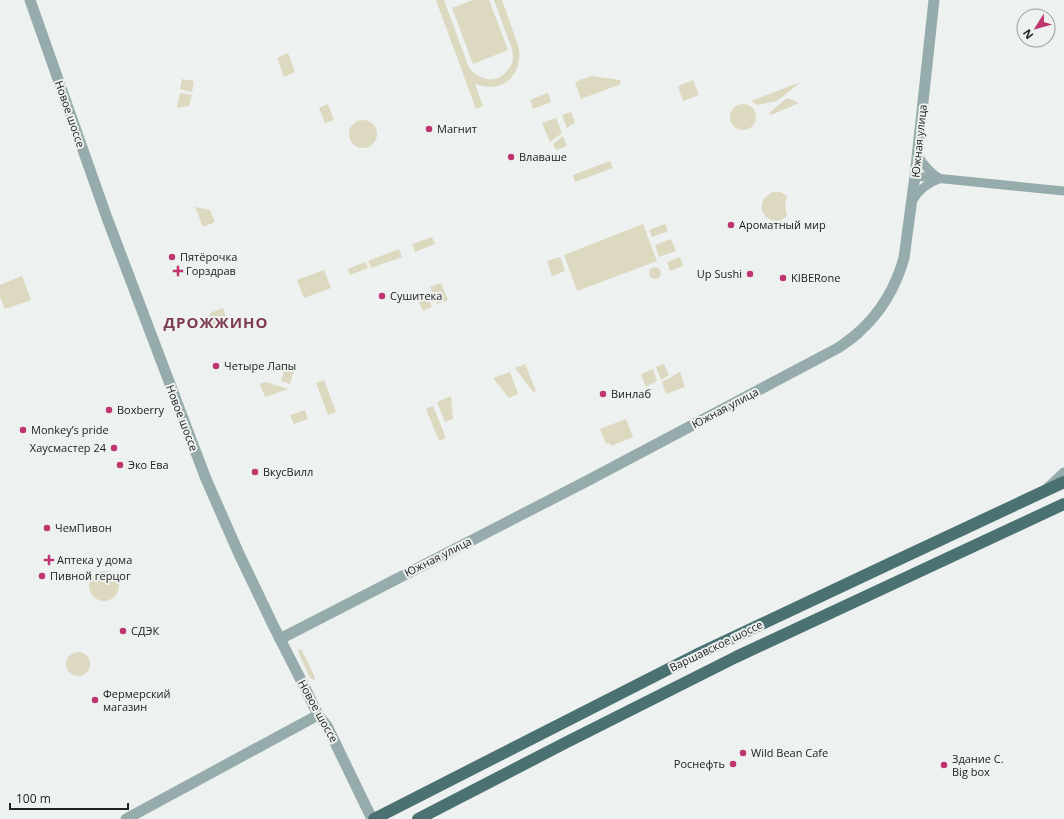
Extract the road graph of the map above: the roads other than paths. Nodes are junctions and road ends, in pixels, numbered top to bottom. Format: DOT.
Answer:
graph roads {
  1 [pos="30,0"];
  2 [pos="934,0"];
  3 [pos="917,154"];
  4 [pos="915,176"];
  5 [pos="940,178"];
  6 [pos="1064,191"];
  7 [pos="912,202"];
  8 [pos="1064,473"];
  9 [pos="1064,482"];
  10 [pos="1043,492"];
  11 [pos="1064,504"];
  12 [pos="280,638"];
  13 [pos="318,715"];
  14 [pos="126,819"];
  15 [pos="373,819"];
  16 [pos="418,819"];
  1 -- 12 [label="street, Новое шоссе"];
  2 -- 3 [label="street, Южная улица"];
  3 -- 4 [label="street, Южная улица"];
  3 -- 5 [label="street"];
  4 -- 5 [label="street"];
  4 -- 7 [label="street, Южная улица"];
  5 -- 6 [label="street"];
  5 -- 7 [label="street"];
  7 -- 12 [label="street, Южная улица"];
  8 -- 10 [label="street"];
  9 -- 10 [label="main road, Варшавское шоссе"];
  10 -- 15 [label="main road, Варшавское шоссе"];
  11 -- 16 [label="main road, Варшавское шоссе"];
  12 -- 13 [label="street, Новое шоссе"];
  13 -- 14 [label="street"];
  13 -- 15 [label="street, Новое шоссе"];
}
